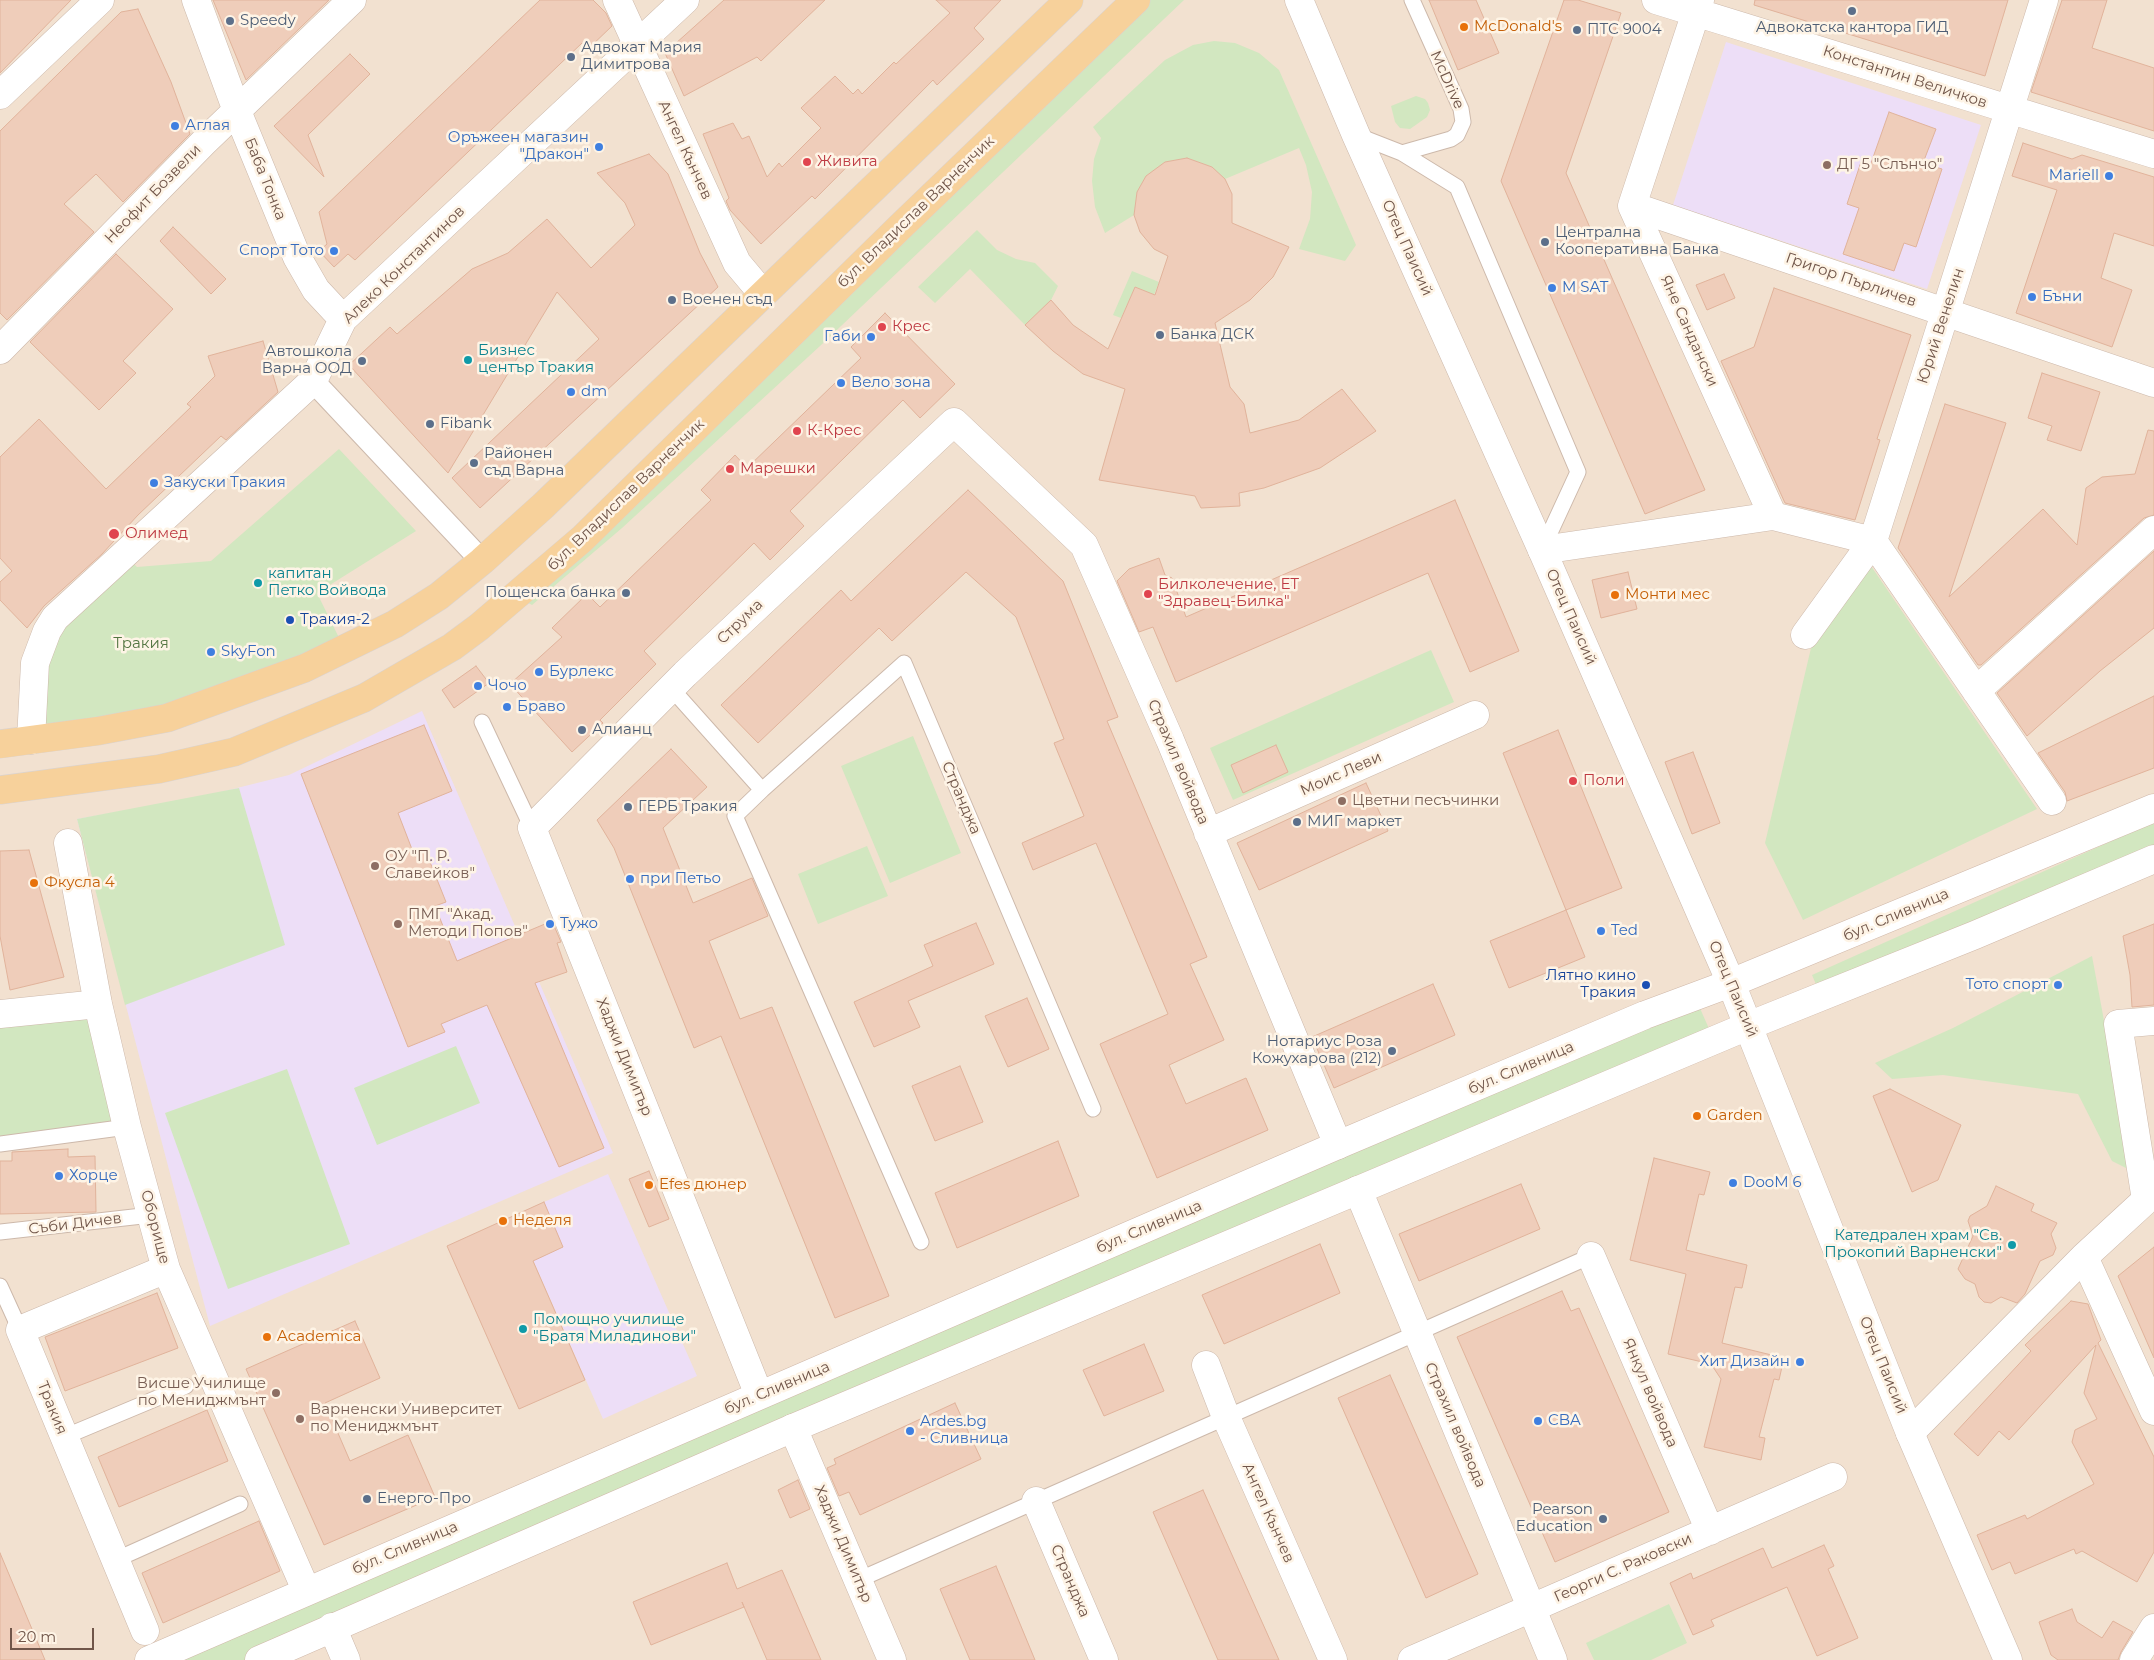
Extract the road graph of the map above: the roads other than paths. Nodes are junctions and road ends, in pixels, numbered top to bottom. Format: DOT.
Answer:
graph roads {
  1 [pos="100,0"];
  2 [pos="196,0"];
  3 [pos="352,0"];
  4 [pos="617,0"];
  5 [pos="686,0"];
  6 [pos="1069,0"];
  7 [pos="1136,0"];
  8 [pos="1299,0"];
  9 [pos="1412,0"];
  10 [pos="1656,0"];
  11 [pos="2044,0"];
  12 [pos="1699,6"];
  13 [pos="637,46"];
  14 [pos="0,95"];
  15 [pos="2009,110"];
  16 [pos="237,111"];
  17 [pos="1356,135"];
  18 [pos="1402,153"];
  19 [pos="2154,154"];
  20 [pos="1632,206"];
  21 [pos="764,294"];
  22 [pos="1945,312"];
  23 [pos="343,319"];
  24 [pos="0,350"];
  25 [pos="313,381"];
  26 [pos="2154,382"];
  27 [pos="954,422"];
  28 [pos="1773,516"];
  29 [pos="2154,530"];
  30 [pos="1873,541"];
  31 [pos="1542,550"];
  32 [pos="482,561"];
  33 [pos="1805,635"];
  34 [pos="671,688"];
  35 [pos="1976,690"];
  36 [pos="1475,715"];
  37 [pos="482,722"];
  38 [pos="31,740"];
  39 [pos="0,744"];
  40 [pos="0,790"];
  41 [pos="762,790"];
  42 [pos="2052,801"];
  43 [pos="2154,808"];
  44 [pos="532,828"];
  45 [pos="1208,833"];
  46 [pos="68,843"];
  47 [pos="2154,859"];
  48 [pos="1731,983"];
  49 [pos="98,1004"];
  50 [pos="0,1014"];
  51 [pos="2154,1021"];
  52 [pos="1748,1026"];
  53 [pos="1092,1110"];
  54 [pos="127,1127"];
  55 [pos="0,1144"];
  56 [pos="1338,1145"];
  57 [pos="1358,1190"];
  58 [pos="2150,1202"];
  59 [pos="151,1215"];
  60 [pos="0,1232"];
  61 [pos="921,1242"];
  62 [pos="1591,1256"];
  63 [pos="2084,1257"];
  64 [pos="166,1270"];
  65 [pos="0,1286"];
  66 [pos="20,1330"];
  67 [pos="1416,1333"];
  68 [pos="1206,1365"];
  69 [pos="186,1386"];
  70 [pos="759,1395"];
  71 [pos="2154,1411"];
  72 [pos="1226,1417"];
  73 [pos="793,1428"];
  74 [pos="1910,1433"];
  75 [pos="64,1437"];
  76 [pos="1833,1477"];
  77 [pos="1036,1501"];
  78 [pos="240,1504"];
  79 [pos="1710,1530"];
  80 [pos="115,1560"];
  81 [pos="858,1580"];
  82 [pos="306,1590"];
  83 [pos="1531,1608"];
  84 [pos="332,1627"];
  85 [pos="2154,1628"];
  86 [pos="144,1631"];
  87 [pos="149,1660"];
  88 [pos="259,1660"];
  89 [pos="346,1660"];
  90 [pos="892,1660"];
  91 [pos="1104,1660"];
  92 [pos="1333,1660"];
  93 [pos="1412,1660"];
  94 [pos="1552,1660"];
  95 [pos="2008,1660"];
  96 [pos="2134,1660"];
  1 -- 14 [label="street"];
  2 -- 16 [label="street, Баба Тонка"];
  3 -- 16 [label="street, Неофит Бозвели"];
  4 -- 13 [label="street, Ангел Кънчев"];
  5 -- 13 [label="street, Алеко Константинов"];
  6 -- 21 [label="main road"];
  7 -- 40 [label="main road, бул. Владислав Варненчик"];
  8 -- 17 [label="street, Отец Паисий"];
  9 -- 18 [label="lane, McDrive"];
  10 -- 12 [label="street, Константин Величков"];
  11 -- 15 [label="street, Юрий Венелин"];
  12 -- 15 [label="street, Константин Величков"];
  12 -- 20 [label="street"];
  13 -- 21 [label="street, Ангел Кънчев"];
  13 -- 23 [label="street, Алеко Константинов"];
  15 -- 19 [label="street, Константин Величков"];
  15 -- 22 [label="street, Юрий Венелин"];
  16 -- 23 [label="street, Баба Тонка"];
  16 -- 24 [label="street, Неофит Бозвели"];
  17 -- 18 [label="lane"];
  17 -- 31 [label="street, Отец Паисий"];
  18 -- 31 [label="lane"];
  20 -- 22 [label="street, Григор Пърличев"];
  20 -- 28 [label="street, Яне Сандански"];
  21 -- 32 [label="main road"];
  22 -- 26 [label="street, Григор Пърличев"];
  22 -- 30 [label="street, Юрий Венелин"];
  23 -- 25 [label="street, Алеко Константинов"];
  25 -- 32 [label="street"];
  25 -- 38 [label="street, Алеко Константинов"];
  27 -- 34 [label="street, Струма"];
  27 -- 45 [label="street, Страхил войвода"];
  28 -- 30 [label="street, Отец Паисий"];
  28 -- 31 [label="street, Отец Паисий"];
  29 -- 35 [label="street"];
  30 -- 33 [label="street, Юрий Венелин"];
  30 -- 35 [label="street"];
  31 -- 48 [label="street, Отец Паисий"];
  32 -- 38 [label="main road"];
  34 -- 41 [label="lane"];
  34 -- 44 [label="street, Струма"];
  35 -- 42 [label="street"];
  36 -- 45 [label="street, Моис Леви"];
  37 -- 44 [label="lane, Хаджи Димитър"];
  38 -- 39 [label="main road"];
  41 -- 53 [label="lane, Странджа"];
  41 -- 61 [label="lane, Странджа"];
  43 -- 48 [label="street, бул. Сливница"];
  44 -- 70 [label="street, Хаджи Димитър"];
  45 -- 56 [label="street, Страхил войвода"];
  46 -- 49 [label="street, Оборище"];
  47 -- 52 [label="street"];
  48 -- 52 [label="street, Отец Паисий"];
  48 -- 56 [label="street, бул. Сливница"];
  49 -- 50 [label="street"];
  49 -- 54 [label="street, Оборище"];
  51 -- 58 [label="street, Отец Паисий"];
  52 -- 57 [label="street"];
  52 -- 74 [label="street, Отец Паисий"];
  54 -- 55 [label="lane"];
  54 -- 59 [label="street, Оборище"];
  56 -- 70 [label="street, бул. Сливница"];
  57 -- 67 [label="street, Страхил войвода"];
  57 -- 73 [label="street"];
  58 -- 63 [label="street, Отец Паисий"];
  59 -- 60 [label="lane, Съби Дичев"];
  59 -- 64 [label="street, Оборище"];
  62 -- 67 [label="lane"];
  62 -- 79 [label="street, Янкул войвода"];
  63 -- 71 [label="street"];
  63 -- 74 [label="street, Отец Паисий"];
  64 -- 66 [label="street"];
  64 -- 82 [label="street, Оборище"];
  65 -- 66 [label="lane"];
  66 -- 75 [label="street, Тракия"];
  67 -- 72 [label="lane"];
  67 -- 83 [label="street, Страхил войвода"];
  68 -- 72 [label="street, Ангел Кънчев"];
  69 -- 75 [label="lane"];
  70 -- 82 [label="street, бул. Сливница"];
  72 -- 77 [label="lane"];
  72 -- 92 [label="street, Ангел Кънчев"];
  73 -- 81 [label="street, Хаджи Димитър"];
  73 -- 84 [label="street"];
  74 -- 95 [label="street, Отец Паисий"];
  75 -- 80 [label="street, Тракия"];
  76 -- 79 [label="street, Георги С. Раковски"];
  77 -- 81 [label="lane"];
  77 -- 91 [label="street, Странджа"];
  78 -- 80 [label="lane"];
  79 -- 83 [label="street, Георги С. Раковски"];
  80 -- 86 [label="street, Тракия"];
  81 -- 90 [label="street, Хаджи Димитър"];
  82 -- 87 [label="street, бул. Сливница"];
  83 -- 93 [label="street, Георги С. Раковски"];
  83 -- 94 [label="street, Страхил войвода"];
  84 -- 88 [label="street"];
  84 -- 89 [label="street"];
  85 -- 96 [label="street"];
}
